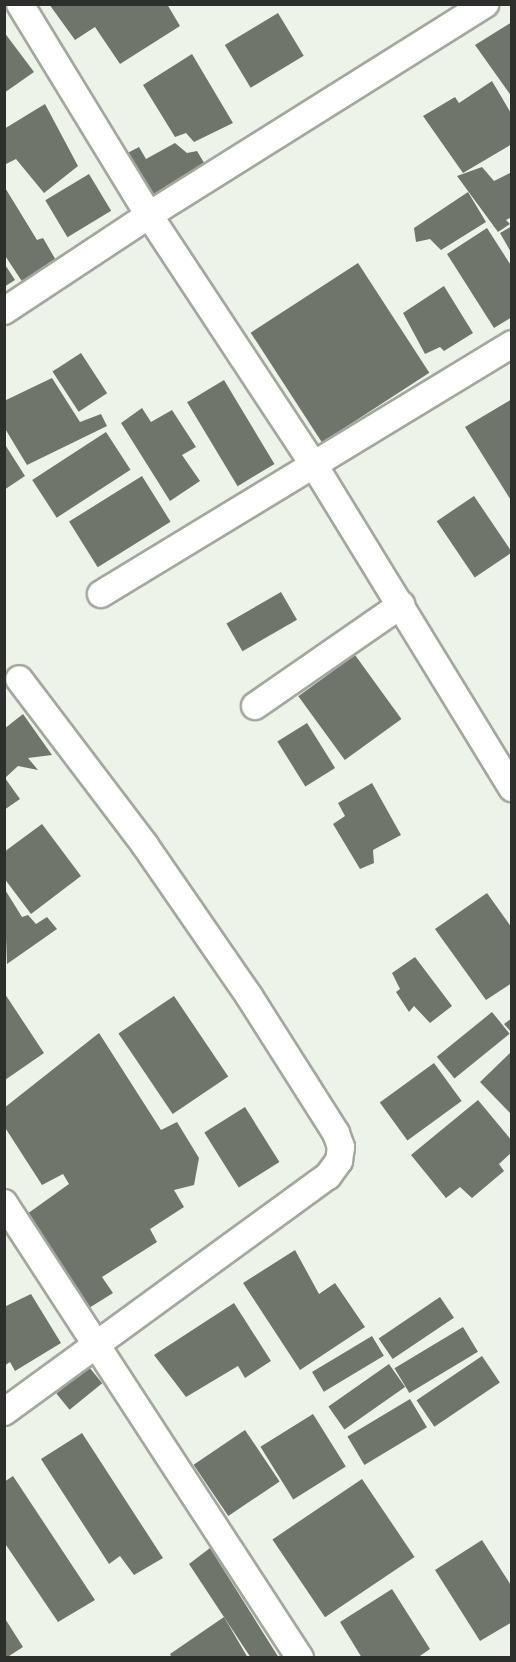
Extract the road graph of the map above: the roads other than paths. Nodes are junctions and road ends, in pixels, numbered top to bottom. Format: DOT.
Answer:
graph roads {
  1 [pos="20,4"];
  2 [pos="485,4"];
  3 [pos="149,215"];
  4 [pos="4,311"];
  5 [pos="512,344"];
  6 [pos="314,465"];
  7 [pos="101,594"];
  8 [pos="401,605"];
  9 [pos="19,679"];
  10 [pos="255,706"];
  11 [pos="512,788"];
  12 [pos="4,1203"];
  13 [pos="97,1346"];
  14 [pos="4,1412"];
  15 [pos="300,1658"];
  1 -- 3 [label="street"];
  2 -- 3 [label="street"];
  3 -- 4 [label="street"];
  3 -- 6 [label="street"];
  5 -- 6 [label="street"];
  6 -- 7 [label="street"];
  6 -- 8 [label="street"];
  8 -- 10 [label="street"];
  8 -- 11 [label="street"];
  9 -- 13 [label="street"];
  12 -- 13 [label="street"];
  13 -- 14 [label="street"];
  13 -- 15 [label="street"];
}
